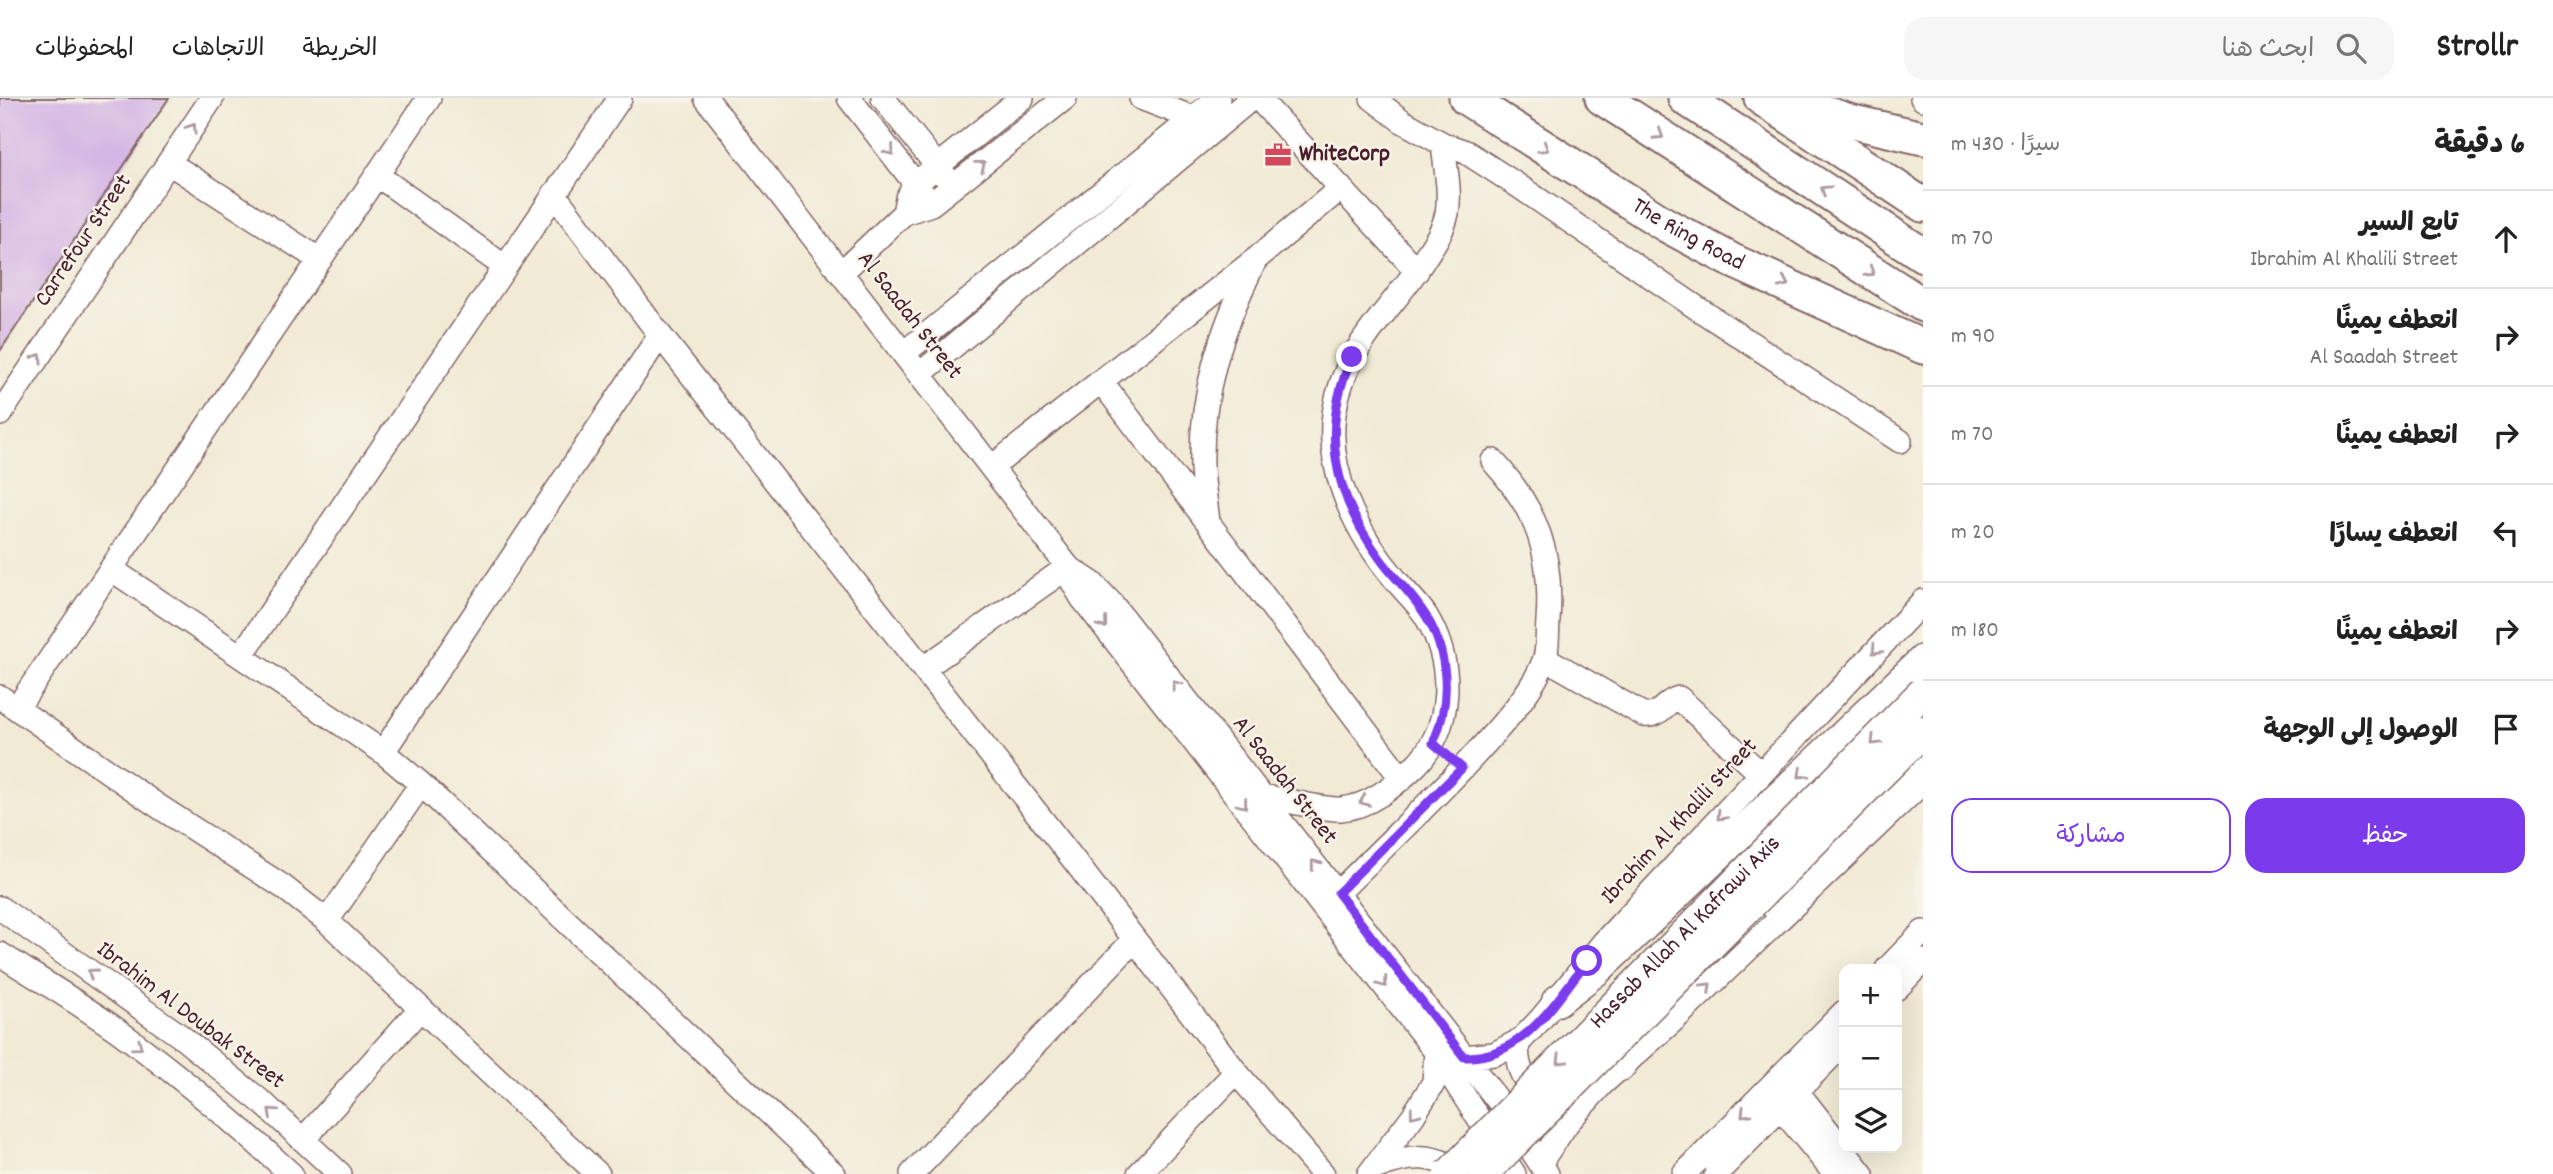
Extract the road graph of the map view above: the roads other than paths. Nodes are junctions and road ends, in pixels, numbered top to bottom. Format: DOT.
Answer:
graph roads {
  1 [pos="212,98"];
  2 [pos="429,98"];
  3 [pos="620,98"];
  4 [pos="706,98"];
  5 [pos="849,98"];
  6 [pos="883,98"];
  7 [pos="1022,98"];
  8 [pos="1065,98"];
  9 [pos="1141,98"];
  10 [pos="1218,98"];
  11 [pos="1252,98"];
  12 [pos="1258,98"];
  13 [pos="1372,98"];
  14 [pos="1466,98"];
  15 [pos="1602,98"];
  16 [pos="1685,98"];
  17 [pos="1761,98"];
  18 [pos="1781,98"];
  19 [pos="1496,111"];
  20 [pos="1193,118"];
  21 [pos="1923,138"];
  22 [pos="1443,144"];
  23 [pos="169,163"];
  24 [pos="937,165"];
  25 [pos="377,176"];
  26 [pos="915,184"];
  27 [pos="953,187"];
  28 [pos="1341,188"];
  29 [pos="554,194"];
  30 [pos="931,204"];
  31 [pos="1923,205"];
  32 [pos="904,213"];
  33 [pos="1923,255"];
  34 [pos="1256,259"];
  35 [pos="320,260"];
  36 [pos="505,267"];
  37 [pos="1417,271"];
  38 [pos="842,272"];
  39 [pos="1923,305"];
  40 [pos="660,335"];
  41 [pos="1923,347"];
  42 [pos="904,353"];
  43 [pos="920,374"];
  44 [pos="1101,381"];
  45 [pos="0,414"];
  46 [pos="1900,441"];
  47 [pos="1493,461"];
  48 [pos="992,467"];
  49 [pos="1208,523"];
  50 [pos="1068,567"];
  51 [pos="111,569"];
  52 [pos="1923,601"];
  53 [pos="242,656"];
  54 [pos="1545,658"];
  55 [pos="1923,660"];
  56 [pos="924,668"];
  57 [pos="1923,692"];
  58 [pos="8,702"];
  59 [pos="1923,731"];
  60 [pos="1433,743"];
  61 [pos="383,752"];
  62 [pos="1923,760"];
  63 [pos="1462,768"];
  64 [pos="1761,774"];
  65 [pos="1402,779"];
  66 [pos="1923,782"];
  67 [pos="422,784"];
  68 [pos="1262,796"];
  69 [pos="1338,893"];
  70 [pos="0,908"];
  71 [pos="327,921"];
  72 [pos="1923,932"];
  73 [pos="1134,940"];
  74 [pos="0,954"];
  75 [pos="1923,961"];
  76 [pos="1892,964"];
  77 [pos="1902,983"];
  78 [pos="1557,1001"];
  79 [pos="419,1009"];
  80 [pos="1839,1018"];
  81 [pos="1518,1041"];
  82 [pos="1839,1047"];
  83 [pos="1436,1052"];
  84 [pos="1464,1057"];
  85 [pos="1620,1066"];
  86 [pos="1236,1072"];
  87 [pos="1782,1091"];
  88 [pos="1585,1103"];
  89 [pos="303,1140"];
  90 [pos="1543,1169"];
  91 [pos="1373,1170"];
  92 [pos="290,1174"];
  93 [pos="340,1174"];
  94 [pos="598,1174"];
  95 [pos="834,1174"];
  96 [pos="912,1174"];
  97 [pos="1139,1174"];
  98 [pos="1323,1174"];
  99 [pos="1449,1174"];
  100 [pos="1465,1174"];
  101 [pos="1483,1174"];
  102 [pos="1514,1174"];
  103 [pos="1684,1174"];
  104 [pos="1716,1174"];
  105 [pos="1835,1174"];
  106 [pos="1862,1174"];
  23 -- 1 [label="street, Carrefour Street, one-way"];
  2 -- 25 [label="street"];
  3 -- 29 [label="street"];
  4 -- 38 [label="street, Al Saadah Street"];
  5 -- 26 [label="street, one-way"];
  6 -- 24 [label="street"];
  7 -- 24 [label="street"];
  27 -- 8 [label="street, one-way"];
  9 -- 20 [label="street"];
  10 -- 20 [label="street"];
  11 -- 43 [label="street"];
  12 -- 28 [label="street"];
  13 -- 22 [label="street"];
  14 -- 19 [label="highway, The Ring Road"];
  15 -- 39 [label="highway, one-way"];
  33 -- 16 [label="highway, one-way"];
  17 -- 31 [label="highway"];
  18 -- 21 [label="highway"];
  19 -- 41 [label="highway, The Ring Road, one-way"];
  20 -- 42 [label="street"];
  22 -- 37 [label="street"];
  22 -- 46 [label="street"];
  23 -- 35 [label="street"];
  45 -- 23 [label="street, Carrefour Street, one-way"];
  24 -- 26 [label="street"];
  24 -- 27 [label="street"];
  25 -- 35 [label="street"];
  25 -- 36 [label="street"];
  26 -- 30 [label="street"];
  26 -- 32 [label="street"];
  27 -- 30 [label="street"];
  28 -- 34 [label="street"];
  28 -- 37 [label="street"];
  29 -- 36 [label="street"];
  29 -- 40 [label="street"];
  30 -- 32 [label="street"];
  32 -- 38 [label="street"];
  34 -- 44 [label="street"];
  34 -- 49 [label="street"];
  35 -- 51 [label="street"];
  36 -- 53 [label="street"];
  37 -- 60 [label="street"];
  38 -- 42 [label="street, Al Saadah Street"];
  40 -- 56 [label="street"];
  40 -- 61 [label="street"];
  42 -- 43 [label="street, Al Saadah Street"];
  43 -- 48 [label="street, Al Saadah Street"];
  44 -- 48 [label="street"];
  44 -- 49 [label="street"];
  47 -- 54 [label="street"];
  48 -- 50 [label="street, Al Saadah Street"];
  49 -- 65 [label="street"];
  50 -- 56 [label="street"];
  68 -- 50 [label="street, Al Saadah Street, one-way"];
  50 -- 83 [label="street, Al Saadah Street, one-way"];
  51 -- 53 [label="street"];
  51 -- 58 [label="street"];
  52 -- 64 [label="street, Ibrahim Al Khalili Street, one-way"];
  53 -- 61 [label="street"];
  54 -- 63 [label="street"];
  54 -- 64 [label="street"];
  55 -- 78 [label="main road, one-way"];
  56 -- 73 [label="street"];
  57 -- 99 [label="main road, Hassab Allah Al Kafrawi Axis, one-way, bridge"];
  58 -- 71 [label="street"];
  59 -- 101 [label="main road, Hassab Allah Al Kafrawi Axis, bridge"];
  60 -- 63 [label="street"];
  60 -- 65 [label="street"];
  61 -- 67 [label="street"];
  62 -- 85 [label="main road"];
  63 -- 69 [label="street"];
  64 -- 78 [label="street, Ibrahim Al Khalili Street, one-way"];
  65 -- 68 [label="street, one-way"];
  85 -- 66 [label="street, one-way"];
  67 -- 71 [label="street"];
  67 -- 95 [label="street"];
  69 -- 68 [label="street, Al Saadah Street, one-way"];
  69 -- 84 [label="street, Al Saadah Street"];
  89 -- 70 [label="street, Ibrahim Al Doubak Street, one-way"];
  71 -- 79 [label="street"];
  72 -- 76 [label="street"];
  73 -- 86 [label="street"];
  73 -- 96 [label="street"];
  74 -- 92 [label="street, one-way"];
  75 -- 77 [label="street"];
  78 -- 81 [label="street, Ibrahim Al Khalili Street"];
  79 -- 89 [label="street"];
  79 -- 94 [label="street"];
  80 -- 87 [label="street"];
  81 -- 84 [label="street, Ibrahim Al Khalili Street"];
  81 -- 88 [label="street"];
  82 -- 87 [label="street"];
  83 -- 91 [label="street, one-way"];
  83 -- 102 [label="street, Al Saadah Street"];
  84 -- 90 [label="street, Al Saadah Street"];
  85 -- 88 [label="street"];
  86 -- 97 [label="street"];
  86 -- 98 [label="street"];
  87 -- 103 [label="street, one-way"];
  87 -- 104 [label="street"];
  87 -- 105 [label="street"];
  87 -- 106 [label="street"];
  88 -- 90 [label="street"];
  89 -- 93 [label="street, Ibrahim Al Doubak Street"];
  91 -- 100 [label="street"];
}
